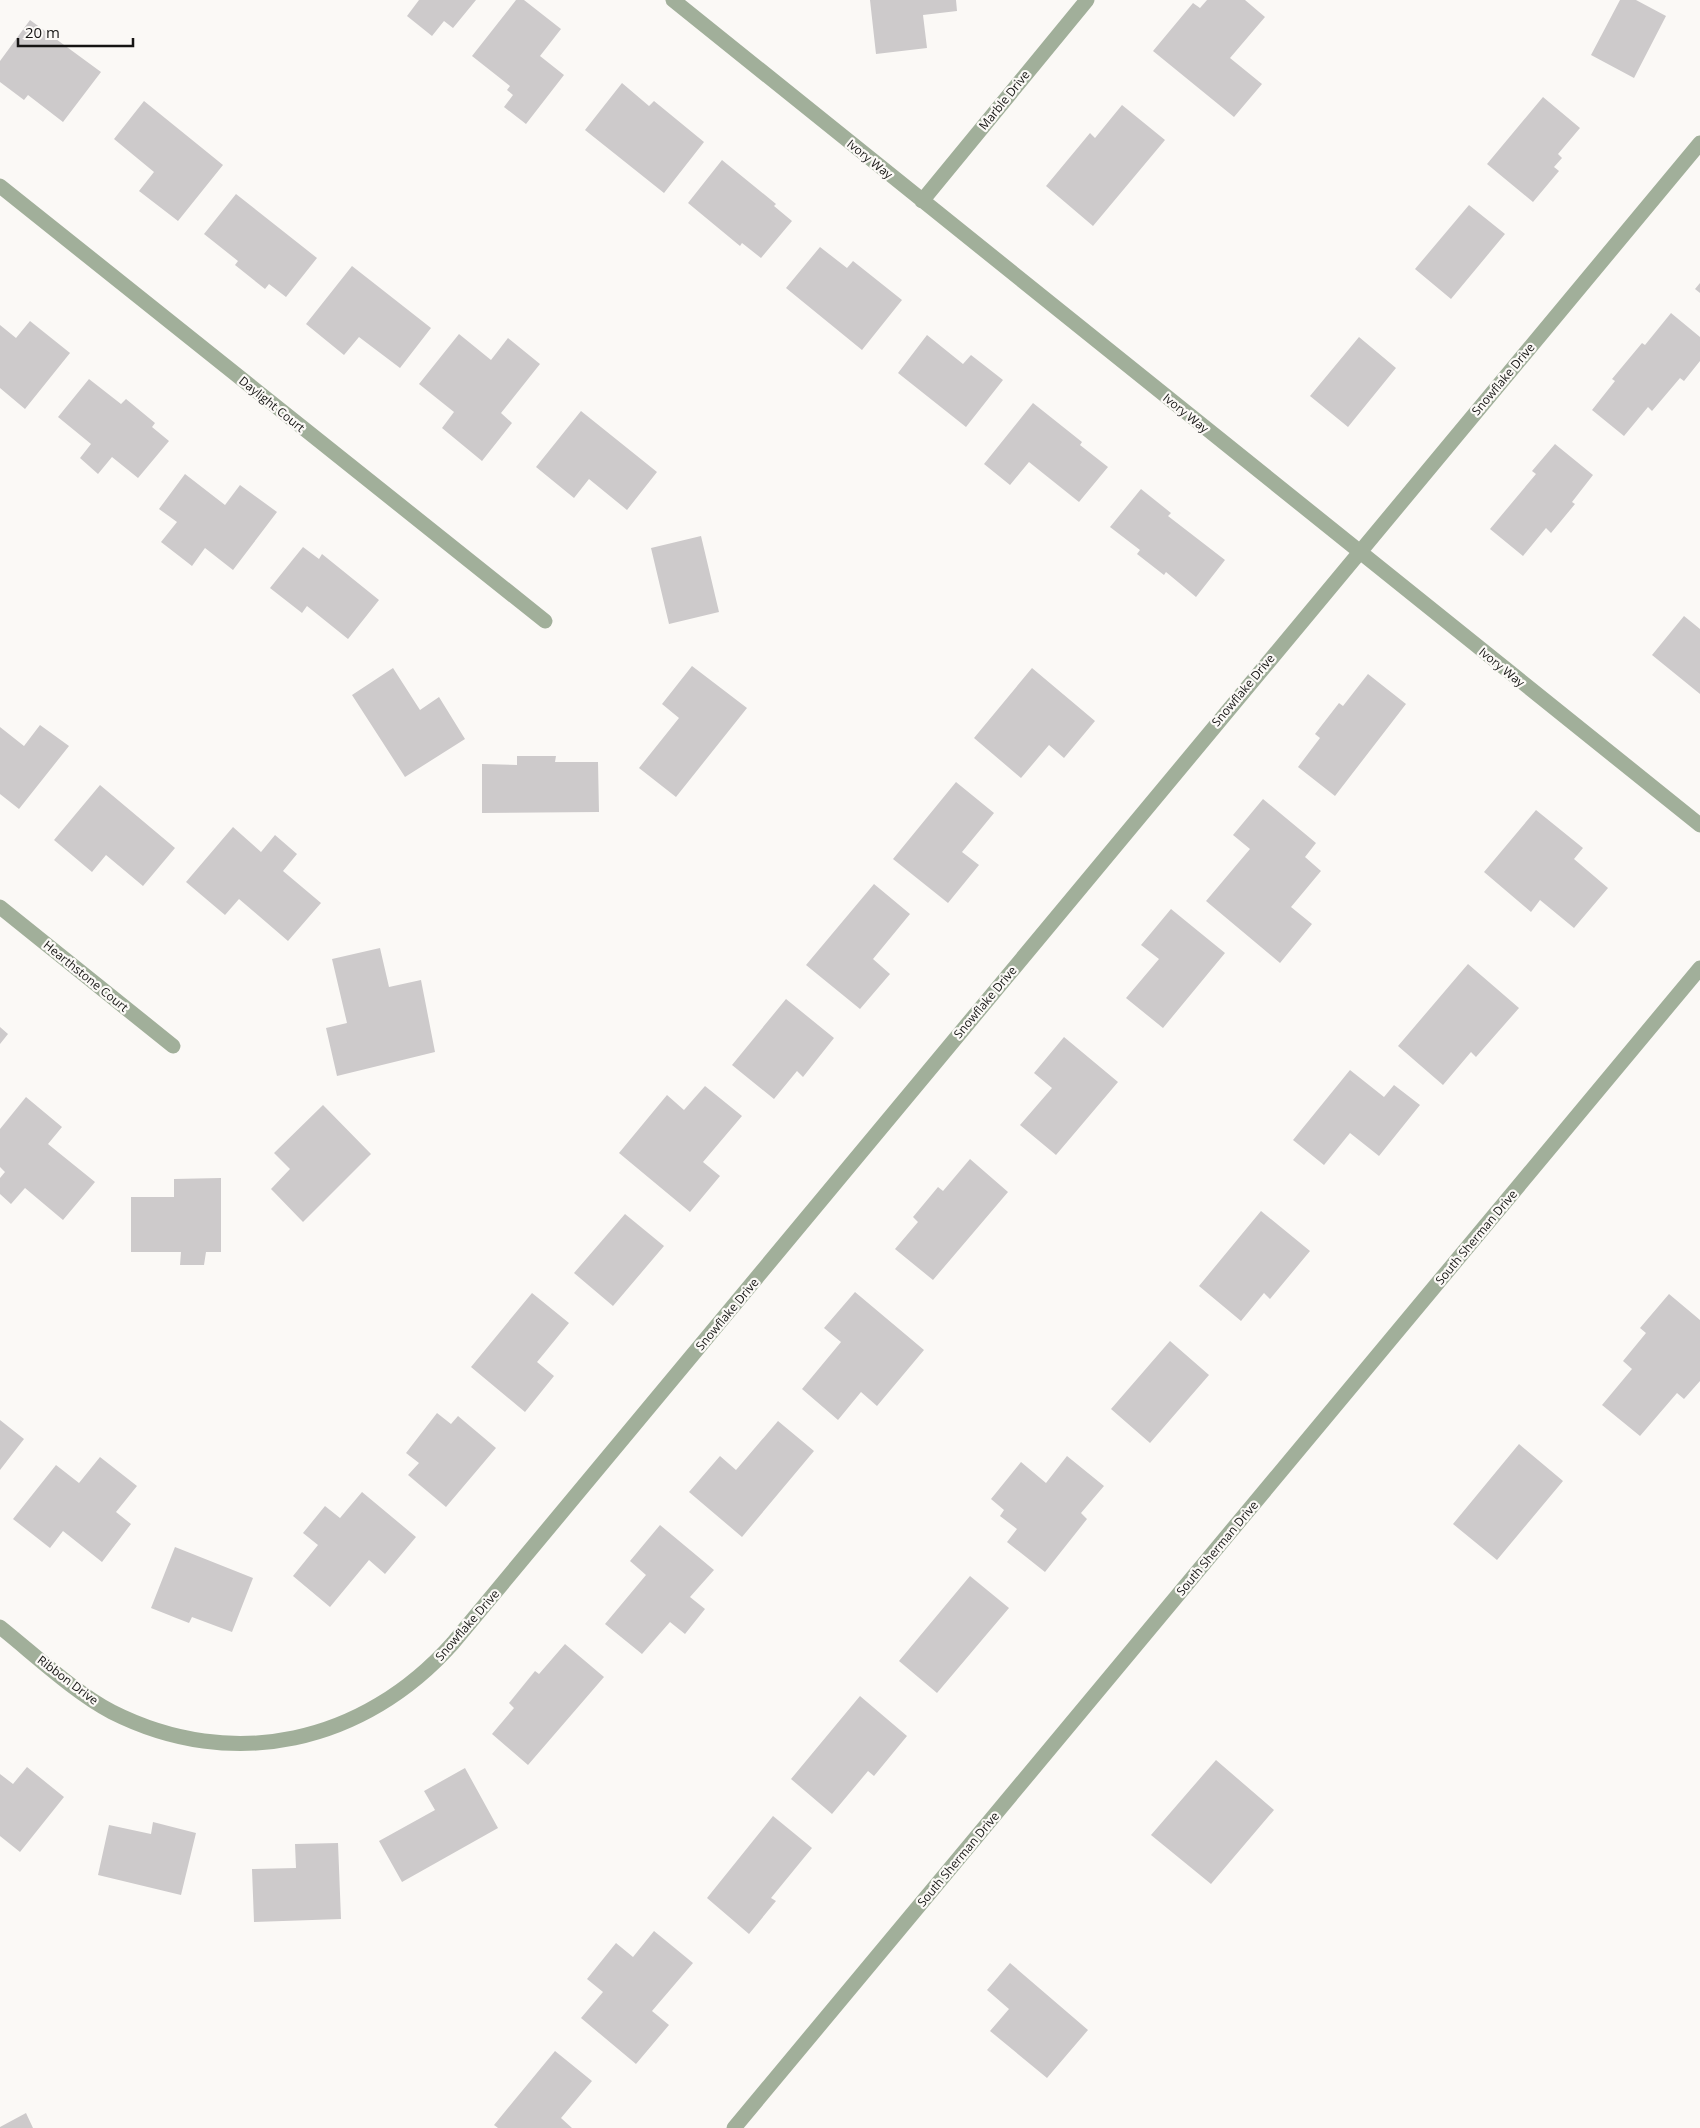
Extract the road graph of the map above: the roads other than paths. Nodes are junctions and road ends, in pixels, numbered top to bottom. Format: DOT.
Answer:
graph roads {
  1 [pos="673,0"];
  2 [pos="1087,0"];
  3 [pos="1700,143"];
  4 [pos="0,186"];
  5 [pos="922,201"];
  6 [pos="1358,552"];
  7 [pos="545,621"];
  8 [pos="1700,825"];
  9 [pos="0,908"];
  10 [pos="1700,968"];
  11 [pos="173,1046"];
  12 [pos="0,1627"];
  13 [pos="199,1741"];
  14 [pos="734,2128"];
  1 -- 5 [label="street, Ivory Way"];
  2 -- 5 [label="street, Marble Drive"];
  3 -- 6 [label="street, Snowflake Drive"];
  4 -- 7 [label="street, Daylight Court"];
  5 -- 6 [label="street, Ivory Way"];
  6 -- 8 [label="street, Ivory Way"];
  6 -- 13 [label="street, Snowflake Drive"];
  9 -- 11 [label="street, Hearthstone Court"];
  10 -- 14 [label="street, South Sherman Drive"];
  12 -- 13 [label="street, Ribbon Drive"];
}
